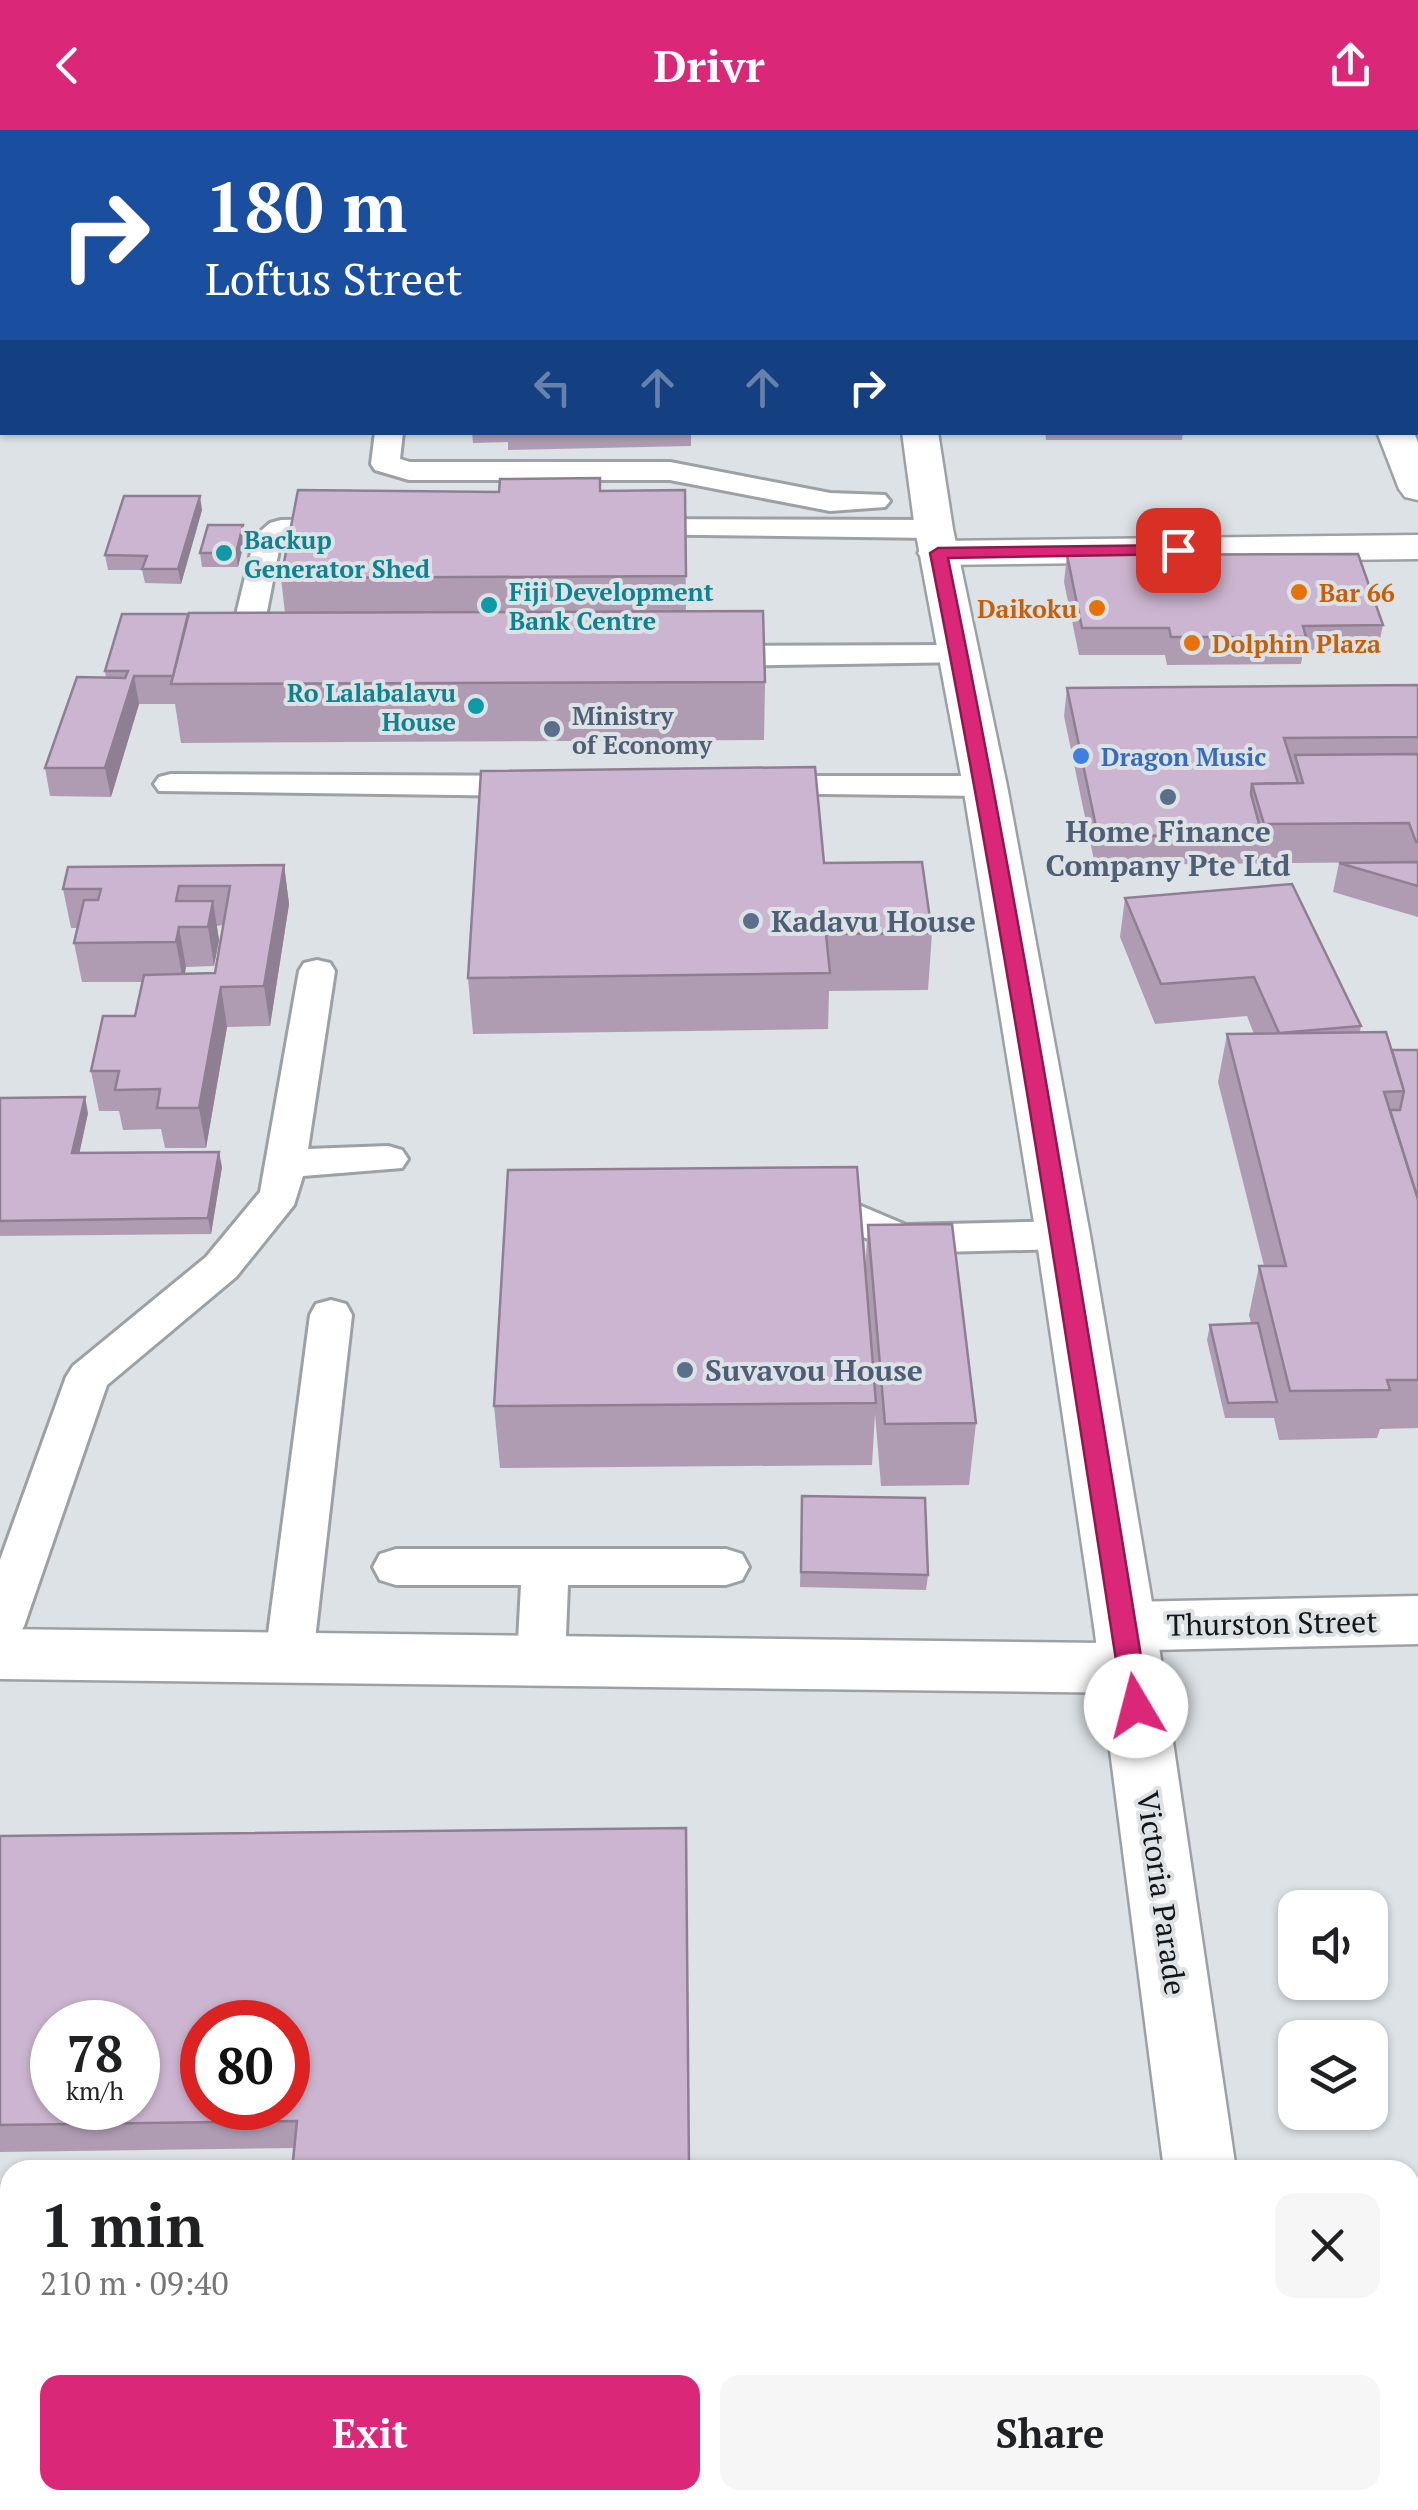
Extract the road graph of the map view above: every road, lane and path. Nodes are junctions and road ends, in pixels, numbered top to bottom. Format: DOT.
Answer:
graph roads {
  1 [pos="389,435"];
  2 [pos="920,435"];
  3 [pos="1395,435"];
  4 [pos="1416,480"];
  5 [pos="370,528"];
  6 [pos="592,528"];
  7 [pos="934,528"];
  8 [pos="1418,547"];
  9 [pos="959,655"];
  10 [pos="681,656"];
  11 [pos="284,659"];
  12 [pos="171,784"];
  13 [pos="569,786"];
  14 [pos="728,786"];
  15 [pos="985,786"];
  16 [pos="317,971"];
  17 [pos="388,1159"];
  18 [pos="285,1163"];
  19 [pos="821,1203"];
  20 [pos="1063,1235"];
  21 [pos="332,1316"];
  22 [pos="396,1567"];
  23 [pos="726,1567"];
  24 [pos="545,1568"];
  25 [pos="1418,1620"];
  26 [pos="0,1626"];
  27 [pos="1128,1647"];
  28 [pos="0,1654"];
  29 [pos="289,1657"];
  30 [pos="541,1660"];
  31 [pos="1199,2160"];
  1 -- 7 [label="lane"];
  2 -- 7 [label="main road, Victoria Parade"];
  3 -- 4 [label="main road"];
  5 -- 11 [label="lane"];
  6 -- 7 [label="lane"];
  7 -- 8 [label="main road"];
  7 -- 9 [label="main road, Victoria Parade"];
  9 -- 10 [label="lane"];
  9 -- 15 [label="main road, Victoria Parade"];
  12 -- 13 [label="lane"];
  14 -- 15 [label="lane"];
  15 -- 20 [label="main road, Victoria Parade"];
  16 -- 18 [label="lane"];
  17 -- 18 [label="lane"];
  18 -- 26 [label="lane"];
  19 -- 20 [label="lane"];
  20 -- 27 [label="main road, Victoria Parade"];
  21 -- 29 [label="lane"];
  22 -- 24 [label="lane"];
  23 -- 24 [label="lane"];
  24 -- 30 [label="lane"];
  25 -- 27 [label="main road, Thurston Street"];
  27 -- 30 [label="main road, Thurston Street"];
  27 -- 31 [label="main road, Victoria Parade"];
  28 -- 29 [label="main road, Thurston Street"];
  29 -- 30 [label="main road, Thurston Street"];
}
